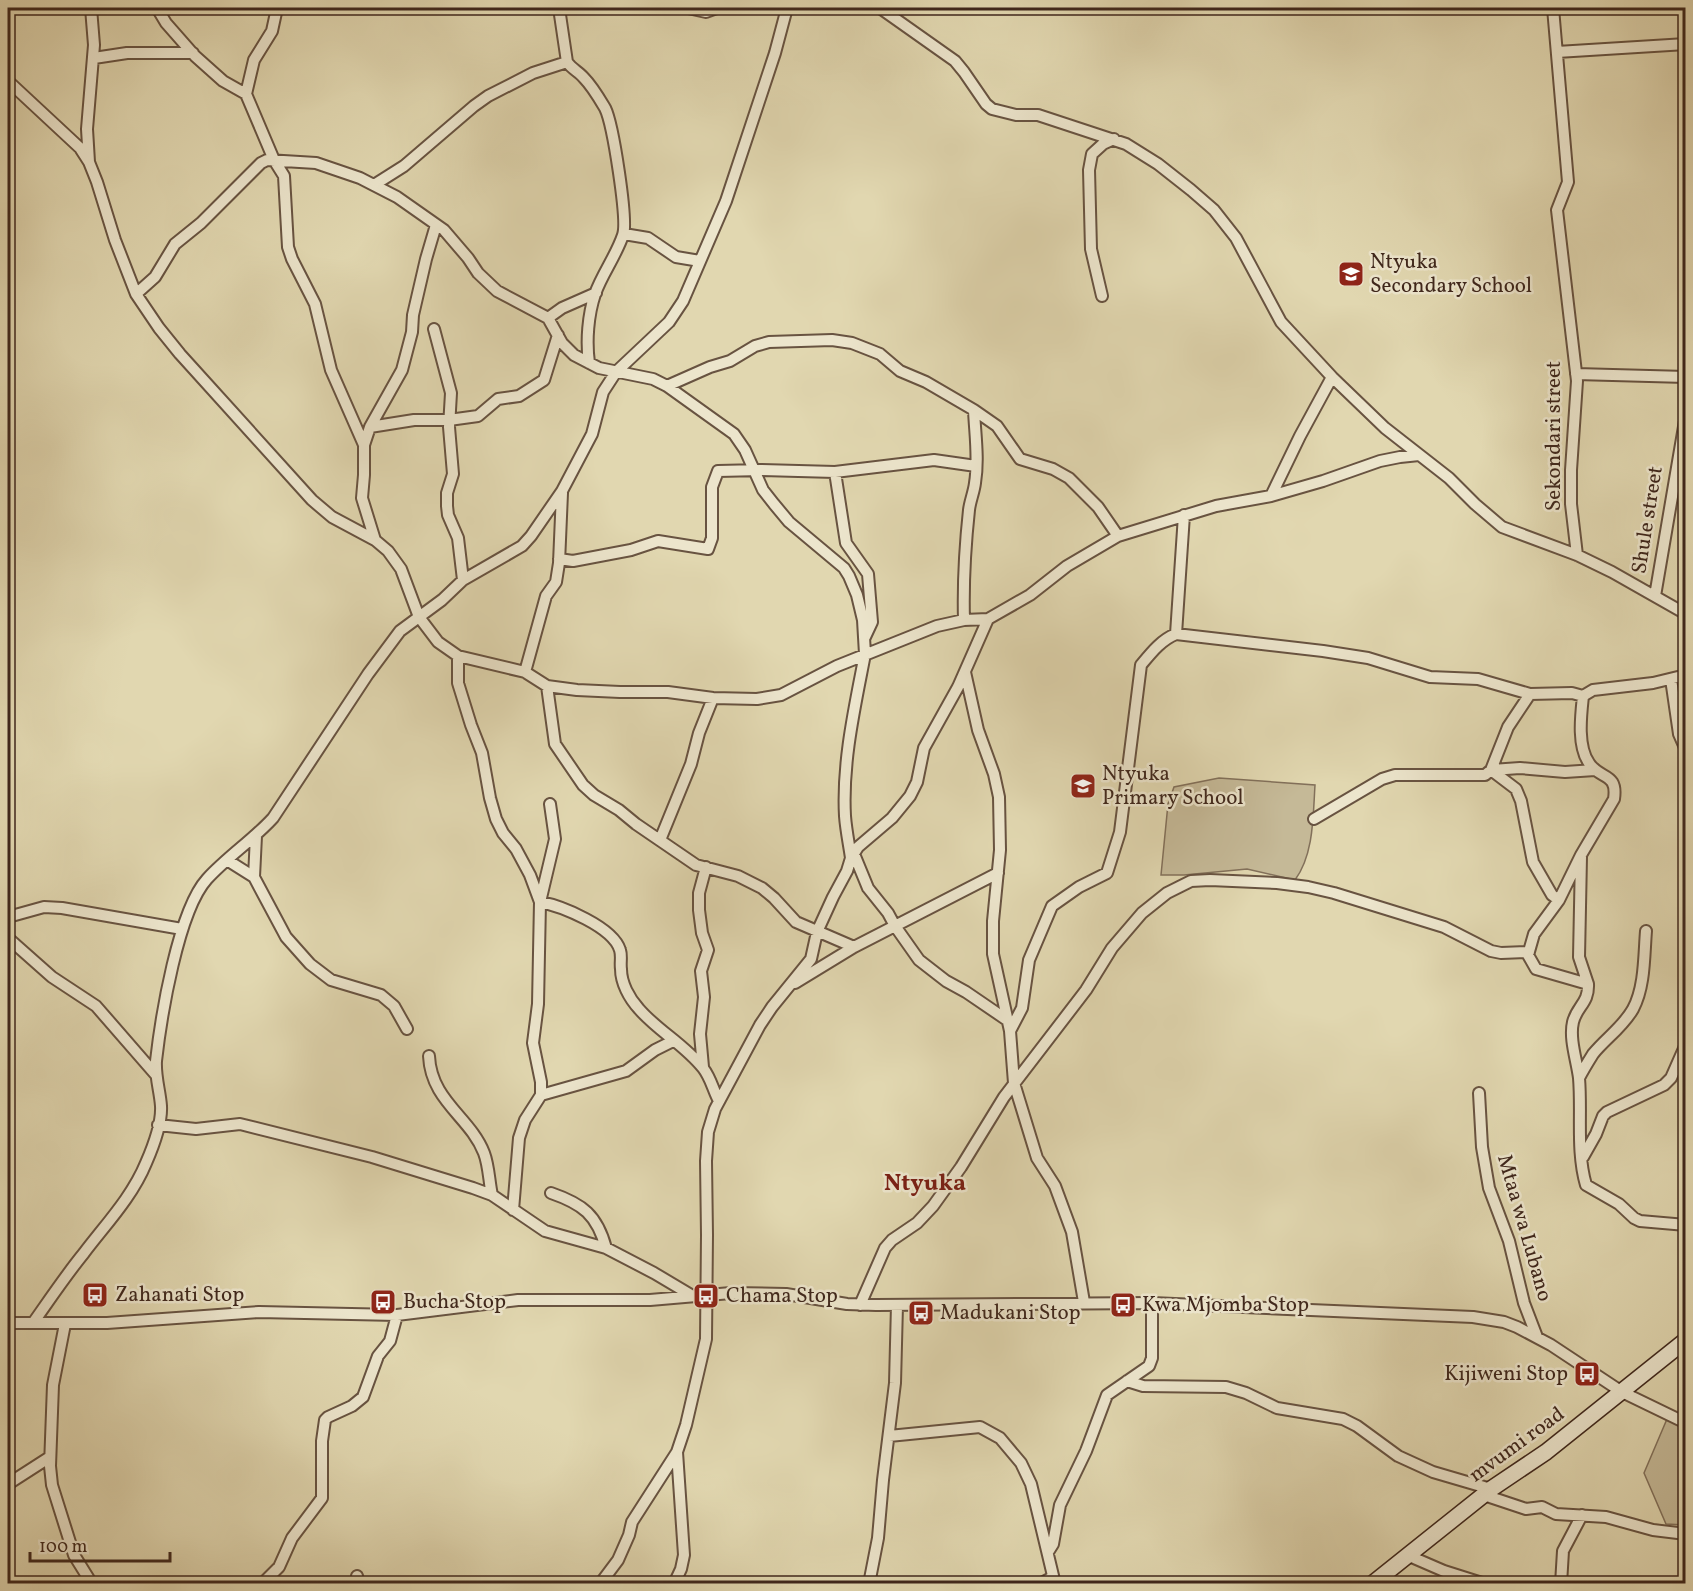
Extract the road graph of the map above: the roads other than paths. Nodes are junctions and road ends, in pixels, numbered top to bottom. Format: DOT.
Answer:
graph roads {
  1 [pos="91,8"];
  2 [pos="157,8"];
  3 [pos="277,8"];
  4 [pos="559,8"];
  5 [pos="688,8"];
  6 [pos="717,8"];
  7 [pos="787,8"];
  8 [pos="880,8"];
  9 [pos="1553,8"];
  10 [pos="1686,44"];
  11 [pos="1557,52"];
  12 [pos="193,53"];
  13 [pos="94,58"];
  14 [pos="567,62"];
  15 [pos="8,81"];
  16 [pos="246,94"];
  17 [pos="1114,139"];
  18 [pos="274,160"];
  19 [pos="89,162"];
  20 [pos="374,185"];
  21 [pos="436,225"];
  22 [pos="624,234"];
  23 [pos="700,261"];
  24 [pos="596,293"];
  25 [pos="136,294"];
  26 [pos="1102,296"];
  27 [pos="548,318"];
  28 [pos="434,329"];
  29 [pos="558,335"];
  30 [pos="589,363"];
  31 [pos="616,372"];
  32 [pos="1576,374"];
  33 [pos="1332,377"];
  34 [pos="1686,377"];
  35 [pos="667,386"];
  36 [pos="974,410"];
  37 [pos="1686,415"];
  38 [pos="449,420"];
  39 [pos="370,427"];
  40 [pos="364,445"];
  41 [pos="1419,455"];
  42 [pos="976,466"];
  43 [pos="753,471"];
  44 [pos="835,472"];
  45 [pos="562,491"];
  46 [pos="1271,496"];
  47 [pos="1184,515"];
  48 [pos="1119,536"];
  49 [pos="375,540"];
  50 [pos="1577,555"];
  51 [pos="559,560"];
  52 [pos="463,580"];
  53 [pos="1655,596"];
  54 [pos="1686,614"];
  55 [pos="419,617"];
  56 [pos="964,620"];
  57 [pos="988,620"];
  58 [pos="1176,634"];
  59 [pos="865,638"];
  60 [pos="865,654"];
  61 [pos="458,656"];
  62 [pos="525,672"];
  63 [pos="965,672"];
  64 [pos="1686,675"];
  65 [pos="1671,679"];
  66 [pos="547,686"];
  67 [pos="1530,693"];
  68 [pos="1583,696"];
  69 [pos="713,698"];
  70 [pos="1686,750"];
  71 [pos="1491,770"];
  72 [pos="1595,770"];
  73 [pos="550,804"];
  74 [pos="1314,819"];
  75 [pos="256,836"];
  76 [pos="660,840"];
  77 [pos="1581,855"];
  78 [pos="853,856"];
  79 [pos="227,860"];
  80 [pos="706,867"];
  81 [pos="998,873"];
  82 [pos="254,878"];
  83 [pos="1559,900"];
  84 [pos="540,902"];
  85 [pos="8,917"];
  86 [pos="895,926"];
  87 [pos="182,929"];
  88 [pos="1646,931"];
  89 [pos="818,932"];
  90 [pos="8,938"];
  91 [pos="854,947"];
  92 [pos="1528,952"];
  93 [pos="1588,984"];
  94 [pos="786,989"];
  95 [pos="1007,1020"];
  96 [pos="406,1029"];
  97 [pos="1010,1031"];
  98 [pos="673,1041"];
  99 [pos="1686,1044"];
  100 [pos="429,1056"];
  101 [pos="703,1068"];
  102 [pos="156,1075"];
  103 [pos="1579,1078"];
  104 [pos="1014,1083"];
  105 [pos="1479,1092"];
  106 [pos="542,1095"];
  107 [pos="719,1101"];
  108 [pos="158,1125"];
  109 [pos="1583,1157"];
  110 [pos="551,1193"];
  111 [pos="492,1195"];
  112 [pos="513,1210"];
  113 [pos="1686,1225"];
  114 [pos="606,1248"];
  115 [pos="706,1294"];
  116 [pos="691,1295"];
  117 [pos="1084,1302"];
  118 [pos="1152,1303"];
  119 [pos="860,1305"];
  120 [pos="897,1305"];
  121 [pos="397,1315"];
  122 [pos="8,1323"];
  123 [pos="33,1323"];
  124 [pos="65,1324"];
  125 [pos="1537,1337"];
  126 [pos="1684,1345"];
  127 [pos="1128,1381"];
  128 [pos="1622,1392"];
  129 [pos="1686,1423"];
  130 [pos="889,1436"];
  131 [pos="677,1452"];
  132 [pos="50,1456"];
  133 [pos="8,1484"];
  134 [pos="1487,1492"];
  135 [pos="1582,1515"];
  136 [pos="1686,1534"];
  137 [pos="1048,1552"];
  138 [pos="1407,1555"];
  139 [pos="1054,1580"];
  140 [pos="92,1584"];
  141 [pos="262,1584"];
  142 [pos="600,1584"];
  143 [pos="674,1584"];
  144 [pos="869,1584"];
  145 [pos="1040,1584"];
  146 [pos="1372,1584"];
  147 [pos="1485,1584"];
  148 [pos="1561,1584"];
  1 -- 13 [label="street"];
  2 -- 12 [label="street"];
  3 -- 16 [label="street"];
  4 -- 14 [label="street"];
  5 -- 6 [label="street"];
  7 -- 23 [label="street"];
  8 -- 17 [label="street"];
  9 -- 11 [label="street"];
  10 -- 11 [label="street"];
  11 -- 32 [label="street, Sekondari street"];
  12 -- 13 [label="street"];
  12 -- 16 [label="street"];
  13 -- 19 [label="street"];
  14 -- 20 [label="street"];
  14 -- 22 [label="street"];
  15 -- 19 [label="street"];
  16 -- 18 [label="street"];
  17 -- 26 [label="street"];
  17 -- 33 [label="street"];
  18 -- 20 [label="street"];
  18 -- 25 [label="street"];
  18 -- 40 [label="street"];
  19 -- 25 [label="street"];
  20 -- 21 [label="street"];
  21 -- 27 [label="street"];
  21 -- 39 [label="street"];
  22 -- 23 [label="street"];
  22 -- 24 [label="street"];
  23 -- 31 [label="street"];
  24 -- 27 [label="street"];
  24 -- 30 [label="street"];
  25 -- 49 [label="street"];
  27 -- 29 [label="street"];
  28 -- 38 [label="street"];
  29 -- 30 [label="street"];
  29 -- 38 [label="street"];
  30 -- 31 [label="street"];
  31 -- 35 [label="street"];
  31 -- 45 [label="street"];
  32 -- 34 [label="street"];
  32 -- 50 [label="street, Sekondari street"];
  33 -- 41 [label="street"];
  33 -- 46 [label="street"];
  35 -- 36 [label="street"];
  35 -- 43 [label="street"];
  36 -- 42 [label="street"];
  36 -- 48 [label="street"];
  37 -- 53 [label="street, Shule street"];
  38 -- 39 [label="street"];
  38 -- 52 [label="street"];
  39 -- 40 [label="street"];
  40 -- 49 [label="street"];
  41 -- 46 [label="street"];
  41 -- 50 [label="street"];
  42 -- 44 [label="street"];
  42 -- 56 [label="street"];
  43 -- 44 [label="street"];
  43 -- 51 [label="street"];
  43 -- 59 [label="street"];
  44 -- 59 [label="street"];
  45 -- 51 [label="street"];
  45 -- 52 [label="street"];
  46 -- 47 [label="street"];
  47 -- 48 [label="street"];
  47 -- 58 [label="street"];
  48 -- 57 [label="street"];
  49 -- 55 [label="street"];
  50 -- 53 [label="street"];
  51 -- 62 [label="street"];
  52 -- 55 [label="street"];
  53 -- 54 [label="street"];
  55 -- 61 [label="street"];
  55 -- 75 [label="street"];
  56 -- 57 [label="street"];
  56 -- 60 [label="street"];
  57 -- 63 [label="street"];
  58 -- 67 [label="street"];
  58 -- 97 [label="street"];
  59 -- 60 [label="street"];
  60 -- 69 [label="street"];
  60 -- 78 [label="street"];
  61 -- 62 [label="street"];
  61 -- 84 [label="street"];
  62 -- 66 [label="street"];
  63 -- 78 [label="street"];
  63 -- 81 [label="street"];
  64 -- 65 [label="street"];
  65 -- 68 [label="street"];
  65 -- 70 [label="street"];
  66 -- 69 [label="street"];
  66 -- 76 [label="street"];
  67 -- 68 [label="street"];
  67 -- 71 [label="street"];
  68 -- 72 [label="street"];
  69 -- 76 [label="street"];
  71 -- 72 [label="street"];
  71 -- 74 [label="street"];
  71 -- 83 [label="street"];
  72 -- 77 [label="street"];
  73 -- 84 [label="street"];
  75 -- 79 [label="street"];
  75 -- 82 [label="street"];
  76 -- 80 [label="street"];
  77 -- 83 [label="street"];
  77 -- 93 [label="street"];
  78 -- 86 [label="street"];
  78 -- 89 [label="street"];
  79 -- 82 [label="street"];
  79 -- 87 [label="street"];
  80 -- 89 [label="street"];
  80 -- 101 [label="street"];
  81 -- 86 [label="street"];
  81 -- 95 [label="street"];
  82 -- 96 [label="street"];
  83 -- 92 [label="street"];
  84 -- 98 [label="street"];
  84 -- 106 [label="street"];
  85 -- 87 [label="street"];
  86 -- 91 [label="street"];
  86 -- 95 [label="street"];
  87 -- 102 [label="street"];
  88 -- 103 [label="street"];
  89 -- 91 [label="street"];
  89 -- 94 [label="street"];
  90 -- 102 [label="street"];
  91 -- 94 [label="street"];
  92 -- 93 [label="street"];
  92 -- 104 [label="street"];
  93 -- 103 [label="street"];
  94 -- 107 [label="street"];
  95 -- 97 [label="street"];
  97 -- 104 [label="street"];
  98 -- 101 [label="street"];
  98 -- 106 [label="street"];
  99 -- 109 [label="street"];
  100 -- 111 [label="street"];
  101 -- 107 [label="street"];
  102 -- 108 [label="street"];
  103 -- 109 [label="street"];
  104 -- 117 [label="street"];
  104 -- 119 [label="street"];
  105 -- 125 [label="street, Mtaa wa Lubano"];
  106 -- 112 [label="street"];
  107 -- 115 [label="street"];
  108 -- 111 [label="street"];
  108 -- 123 [label="street"];
  109 -- 113 [label="street"];
  110 -- 114 [label="street"];
  111 -- 112 [label="street"];
  112 -- 114 [label="street"];
  114 -- 116 [label="street"];
  115 -- 116 [label="street"];
  115 -- 119 [label="street"];
  115 -- 131 [label="street"];
  116 -- 121 [label="street"];
  117 -- 118 [label="street"];
  117 -- 120 [label="street"];
  118 -- 125 [label="street"];
  118 -- 127 [label="street"];
  119 -- 120 [label="street"];
  120 -- 130 [label="street"];
  121 -- 124 [label="street"];
  121 -- 141 [label="street"];
  122 -- 123 [label="street"];
  123 -- 124 [label="street"];
  124 -- 132 [label="street"];
  125 -- 128 [label="street"];
  126 -- 128 [label="street, mvumi road"];
  127 -- 134 [label="street"];
  127 -- 137 [label="street"];
  128 -- 129 [label="street"];
  128 -- 134 [label="street, mvumi road"];
  130 -- 137 [label="street"];
  130 -- 144 [label="street"];
  131 -- 142 [label="street"];
  131 -- 143 [label="street"];
  132 -- 133 [label="street"];
  132 -- 140 [label="street"];
  134 -- 135 [label="street"];
  134 -- 138 [label="street, mvumi road"];
  135 -- 136 [label="street"];
  135 -- 148 [label="street"];
  137 -- 139 [label="street"];
  138 -- 146 [label="street, mvumi road"];
  138 -- 147 [label="street"];
  139 -- 145 [label="street"];
}
